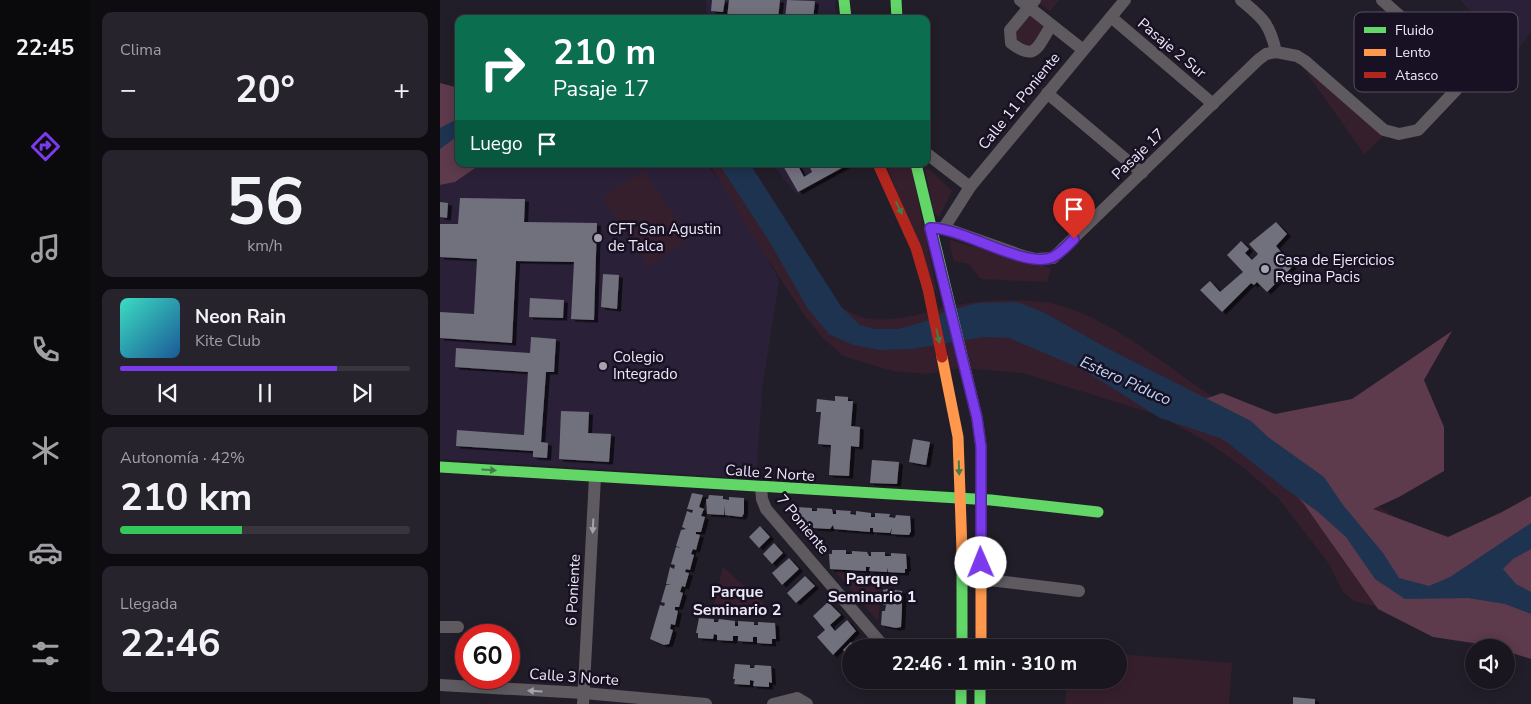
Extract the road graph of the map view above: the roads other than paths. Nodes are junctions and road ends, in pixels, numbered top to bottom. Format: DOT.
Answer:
graph roads {
  1 [pos="844,0"];
  2 [pos="896,0"];
  3 [pos="1125,0"];
  4 [pos="1241,0"];
  5 [pos="1382,0"];
  6 [pos="1028,2"];
  7 [pos="1255,4"];
  8 [pos="1395,12"];
  9 [pos="846,15"];
  10 [pos="897,15"];
  11 [pos="1111,17"];
  12 [pos="1051,26"];
  13 [pos="1082,49"];
  14 [pos="1276,52"];
  15 [pos="1047,92"];
  16 [pos="1454,92"];
  17 [pos="1213,104"];
  18 [pos="930,156"];
  19 [pos="879,167"];
  20 [pos="917,167"];
  21 [pos="1142,173"];
  22 [pos="970,187"];
  23 [pos="930,228"];
  24 [pos="944,228"];
  25 [pos="440,467"];
  26 [pos="595,477"];
  27 [pos="760,487"];
  28 [pos="961,500"];
  29 [pos="981,500"];
  30 [pos="1098,512"];
  31 [pos="981,579"];
  32 [pos="1080,591"];
  33 [pos="440,627"];
  34 [pos="455,627"];
  35 [pos="877,639"];
  36 [pos="962,639"];
  37 [pos="981,639"];
  38 [pos="440,685"];
  39 [pos="961,689"];
  40 [pos="980,689"];
  41 [pos="583,699"];
  42 [pos="706,704"];
  43 [pos="773,704"];
  44 [pos="807,704"];
  45 [pos="961,704"];
  46 [pos="980,704"];
  1 -- 9 [label="main road"];
  2 -- 10 [label="main road"];
  3 -- 11 [label="street, Calle 11 Poniente"];
  4 -- 7 [label="street"];
  5 -- 8 [label="street"];
  6 -- 12 [label="street"];
  6 -- 12 [label="street"];
  7 -- 14 [label="street"];
  11 -- 13 [label="street, Calle 11 Poniente"];
  11 -- 17 [label="street, Pasaje 2 Sur"];
  12 -- 13 [label="street"];
  13 -- 15 [label="street, Calle 11 Poniente"];
  14 -- 16 [label="street"];
  14 -- 17 [label="street, Pasaje 17"];
  15 -- 21 [label="street"];
  15 -- 22 [label="street, Calle 11 Poniente"];
  17 -- 21 [label="street, Pasaje 17"];
  18 -- 22 [label="street"];
  19 -- 28 [label="main road, one-way"];
  20 -- 23 [label="main road"];
  21 -- 24 [label="street, Pasaje 17"];
  22 -- 24 [label="street, Calle 11 Poniente"];
  23 -- 24 [label="street, Pasaje 17"];
  23 -- 29 [label="main road"];
  25 -- 26 [label="main road, Calle 2 Norte, one-way"];
  26 -- 27 [label="main road, Calle 2 Norte"];
  26 -- 41 [label="street, 6 Poniente, one-way"];
  27 -- 28 [label="main road, Calle 2 Norte"];
  27 -- 35 [label="street, 7 Poniente"];
  28 -- 29 [label="main road, Calle 2 Norte"];
  28 -- 36 [label="main road"];
  29 -- 30 [label="main road, Calle 2 Norte"];
  29 -- 31 [label="main road"];
  31 -- 32 [label="street"];
  31 -- 37 [label="main road"];
  33 -- 34 [label="street"];
  41 -- 38 [label="street, Calle 3 Norte, one-way"];
  39 -- 45 [label="main road"];
  40 -- 46 [label="main road"];
  41 -- 42 [label="street, Calle 3 Norte"];
  43 -- 44 [label="street"];
}
